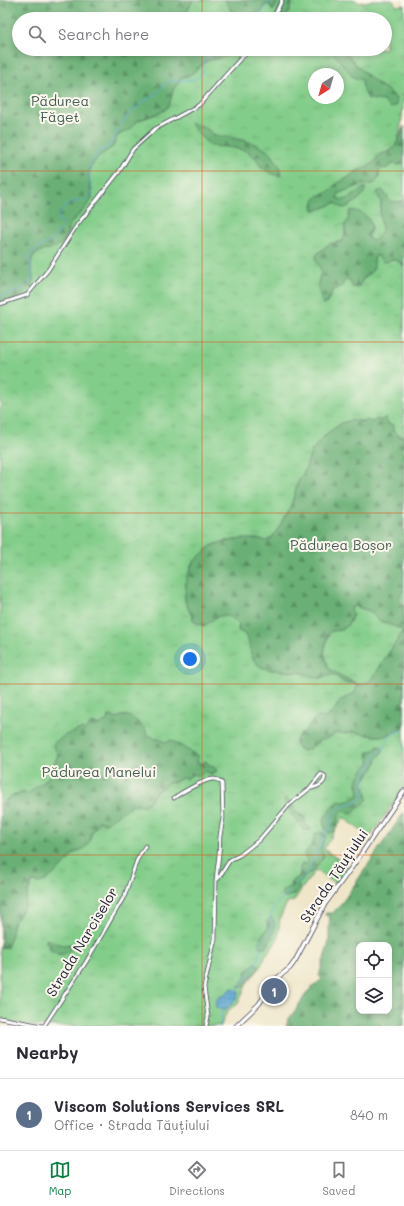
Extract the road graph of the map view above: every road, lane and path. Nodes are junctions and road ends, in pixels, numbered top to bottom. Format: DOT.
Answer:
graph roads {
  1 [pos="282,0"];
  2 [pos="276,12"];
  3 [pos="243,56"];
  4 [pos="0,304"];
  5 [pos="309,789"];
  6 [pos="404,791"];
  7 [pos="174,798"];
  8 [pos="145,846"];
  9 [pos="216,880"];
  10 [pos="0,1018"];
  11 [pos="44,1026"];
  12 [pos="206,1026"];
  13 [pos="236,1026"];
  1 -- 2 [label="street"];
  3 -- 4 [label="street"];
  5 -- 5 [label="street"];
  5 -- 9 [label="street"];
  6 -- 13 [label="main road, Strada Tăuțiului"];
  7 -- 9 [label="street"];
  8 -- 11 [label="street, Strada Narciselor"];
  9 -- 12 [label="street"];
  10 -- 11 [label="street"];
}
